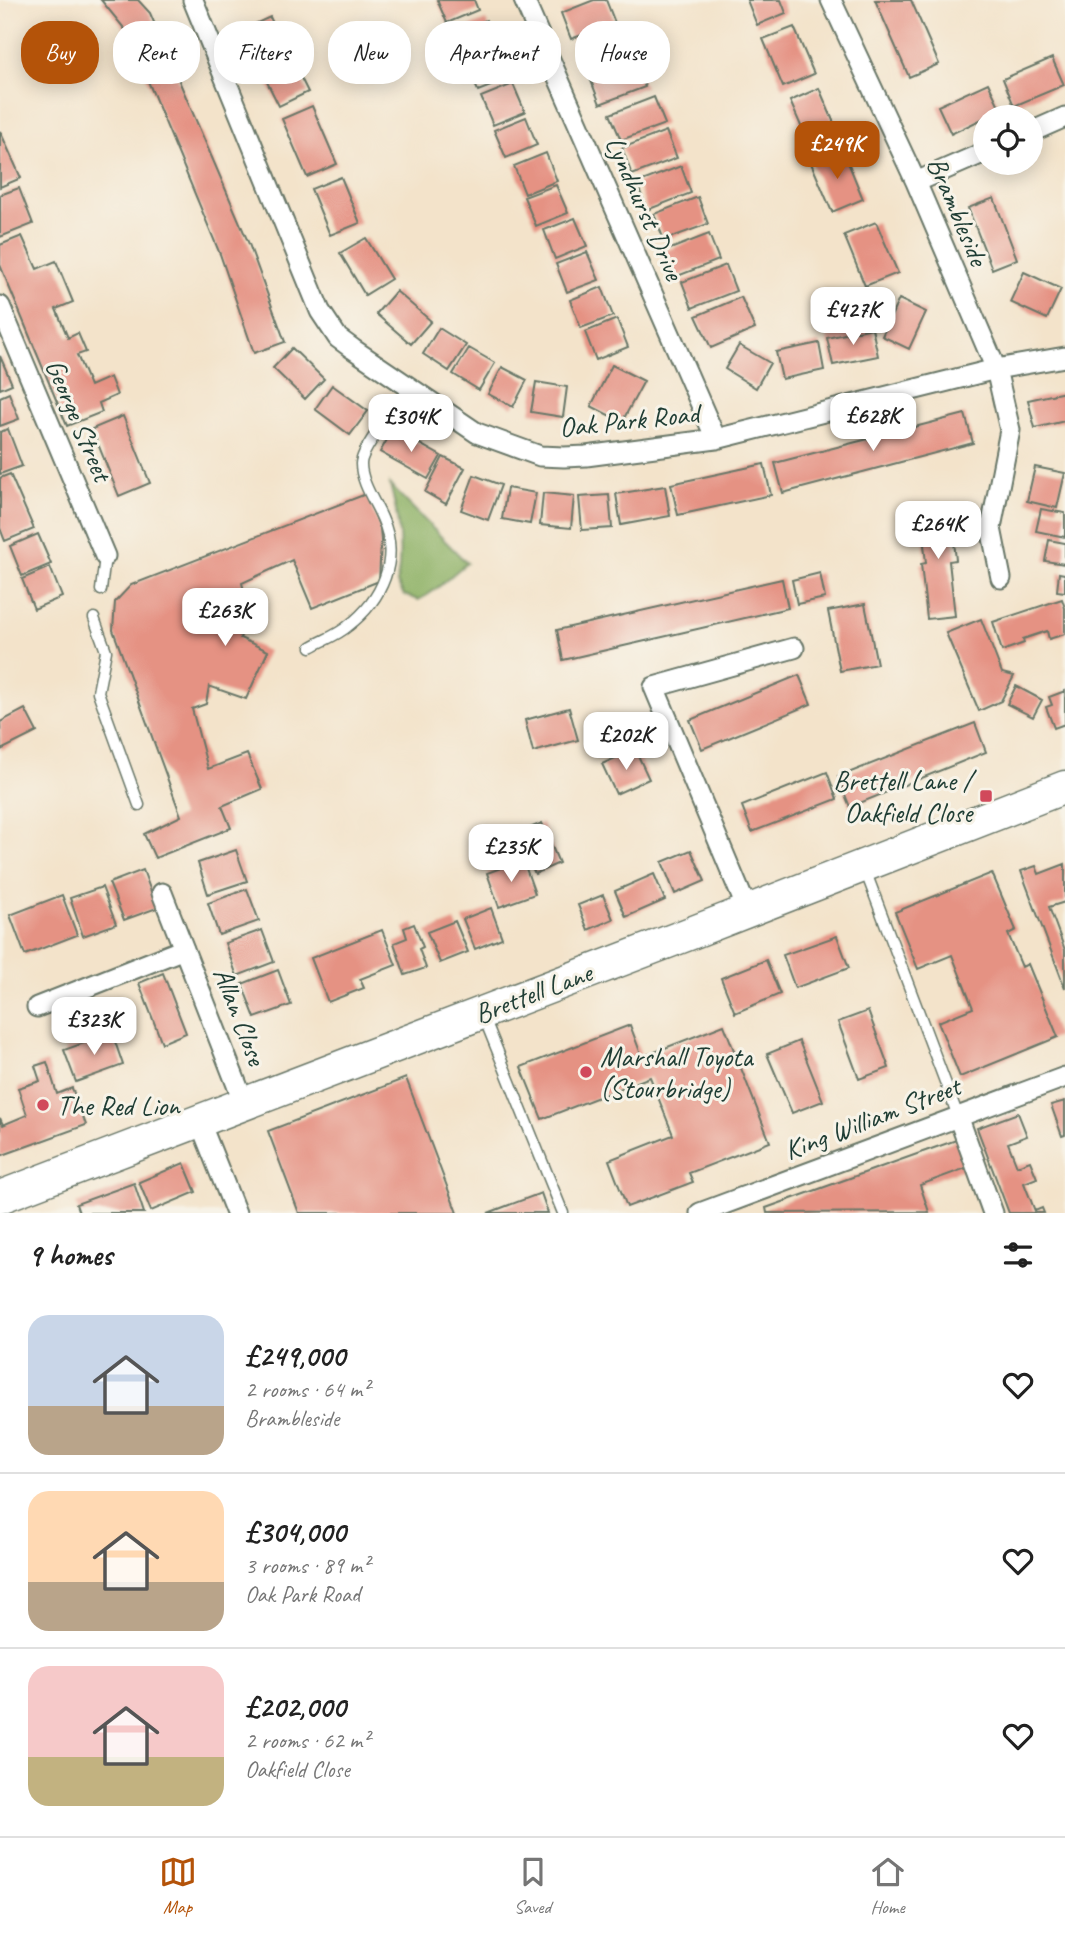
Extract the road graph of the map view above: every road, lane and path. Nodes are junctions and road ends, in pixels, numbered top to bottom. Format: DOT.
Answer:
graph roads {
  1 [pos="193,0"];
  2 [pos="524,0"];
  3 [pos="831,0"];
  4 [pos="1065,117"];
  5 [pos="1043,127"];
  6 [pos="973,157"];
  7 [pos="916,182"];
  8 [pos="0,306"];
  9 [pos="1065,357"];
  10 [pos="996,369"];
  11 [pos="410,388"];
  12 [pos="716,439"];
  13 [pos="106,556"];
  14 [pos="1001,578"];
  15 [pos="101,590"];
  16 [pos="94,618"];
  17 [pos="311,647"];
  18 [pos="794,648"];
  19 [pos="1065,787"];
  20 [pos="139,805"];
  21 [pos="863,866"];
  22 [pos="162,893"];
  23 [pos="747,909"];
  24 [pos="184,949"];
  25 [pos="37,1007"];
  26 [pos="482,1013"];
  27 [pos="1065,1077"];
  28 [pos="244,1103"];
  29 [pos="958,1116"];
  30 [pos="200,1120"];
  31 [pos="0,1197"];
  32 [pos="236,1213"];
  33 [pos="563,1213"];
  34 [pos="700,1213"];
  35 [pos="993,1213"];
  1 -- 11 [label="street, Oak Park Road"];
  2 -- 12 [label="street, Lyndhurst Drive"];
  3 -- 7 [label="street, Brambleside"];
  4 -- 5 [label="street"];
  6 -- 7 [label="street"];
  7 -- 10 [label="street, Brambleside"];
  8 -- 13 [label="street, George Street"];
  9 -- 10 [label="street, Oak Park Road"];
  10 -- 12 [label="street, Oak Park Road"];
  10 -- 14 [label="street, Brambleside"];
  11 -- 12 [label="street, Oak Park Road"];
  11 -- 17 [label="lane"];
  13 -- 15 [label="lane"];
  16 -- 20 [label="lane"];
  18 -- 23 [label="street"];
  19 -- 21 [label="main road, Brettell Lane"];
  21 -- 23 [label="main road, Brettell Lane"];
  21 -- 29 [label="lane"];
  22 -- 24 [label="street, Allan Close"];
  23 -- 26 [label="main road, Brettell Lane"];
  24 -- 25 [label="street, Allan Close"];
  24 -- 28 [label="street, Allan Close"];
  26 -- 28 [label="main road, Brettell Lane"];
  26 -- 33 [label="lane"];
  27 -- 29 [label="street, King William Street"];
  28 -- 30 [label="main road, Brettell Lane"];
  29 -- 34 [label="street, King William Street"];
  29 -- 35 [label="street"];
  30 -- 31 [label="main road, Brettell Lane"];
  30 -- 32 [label="street"];
}
